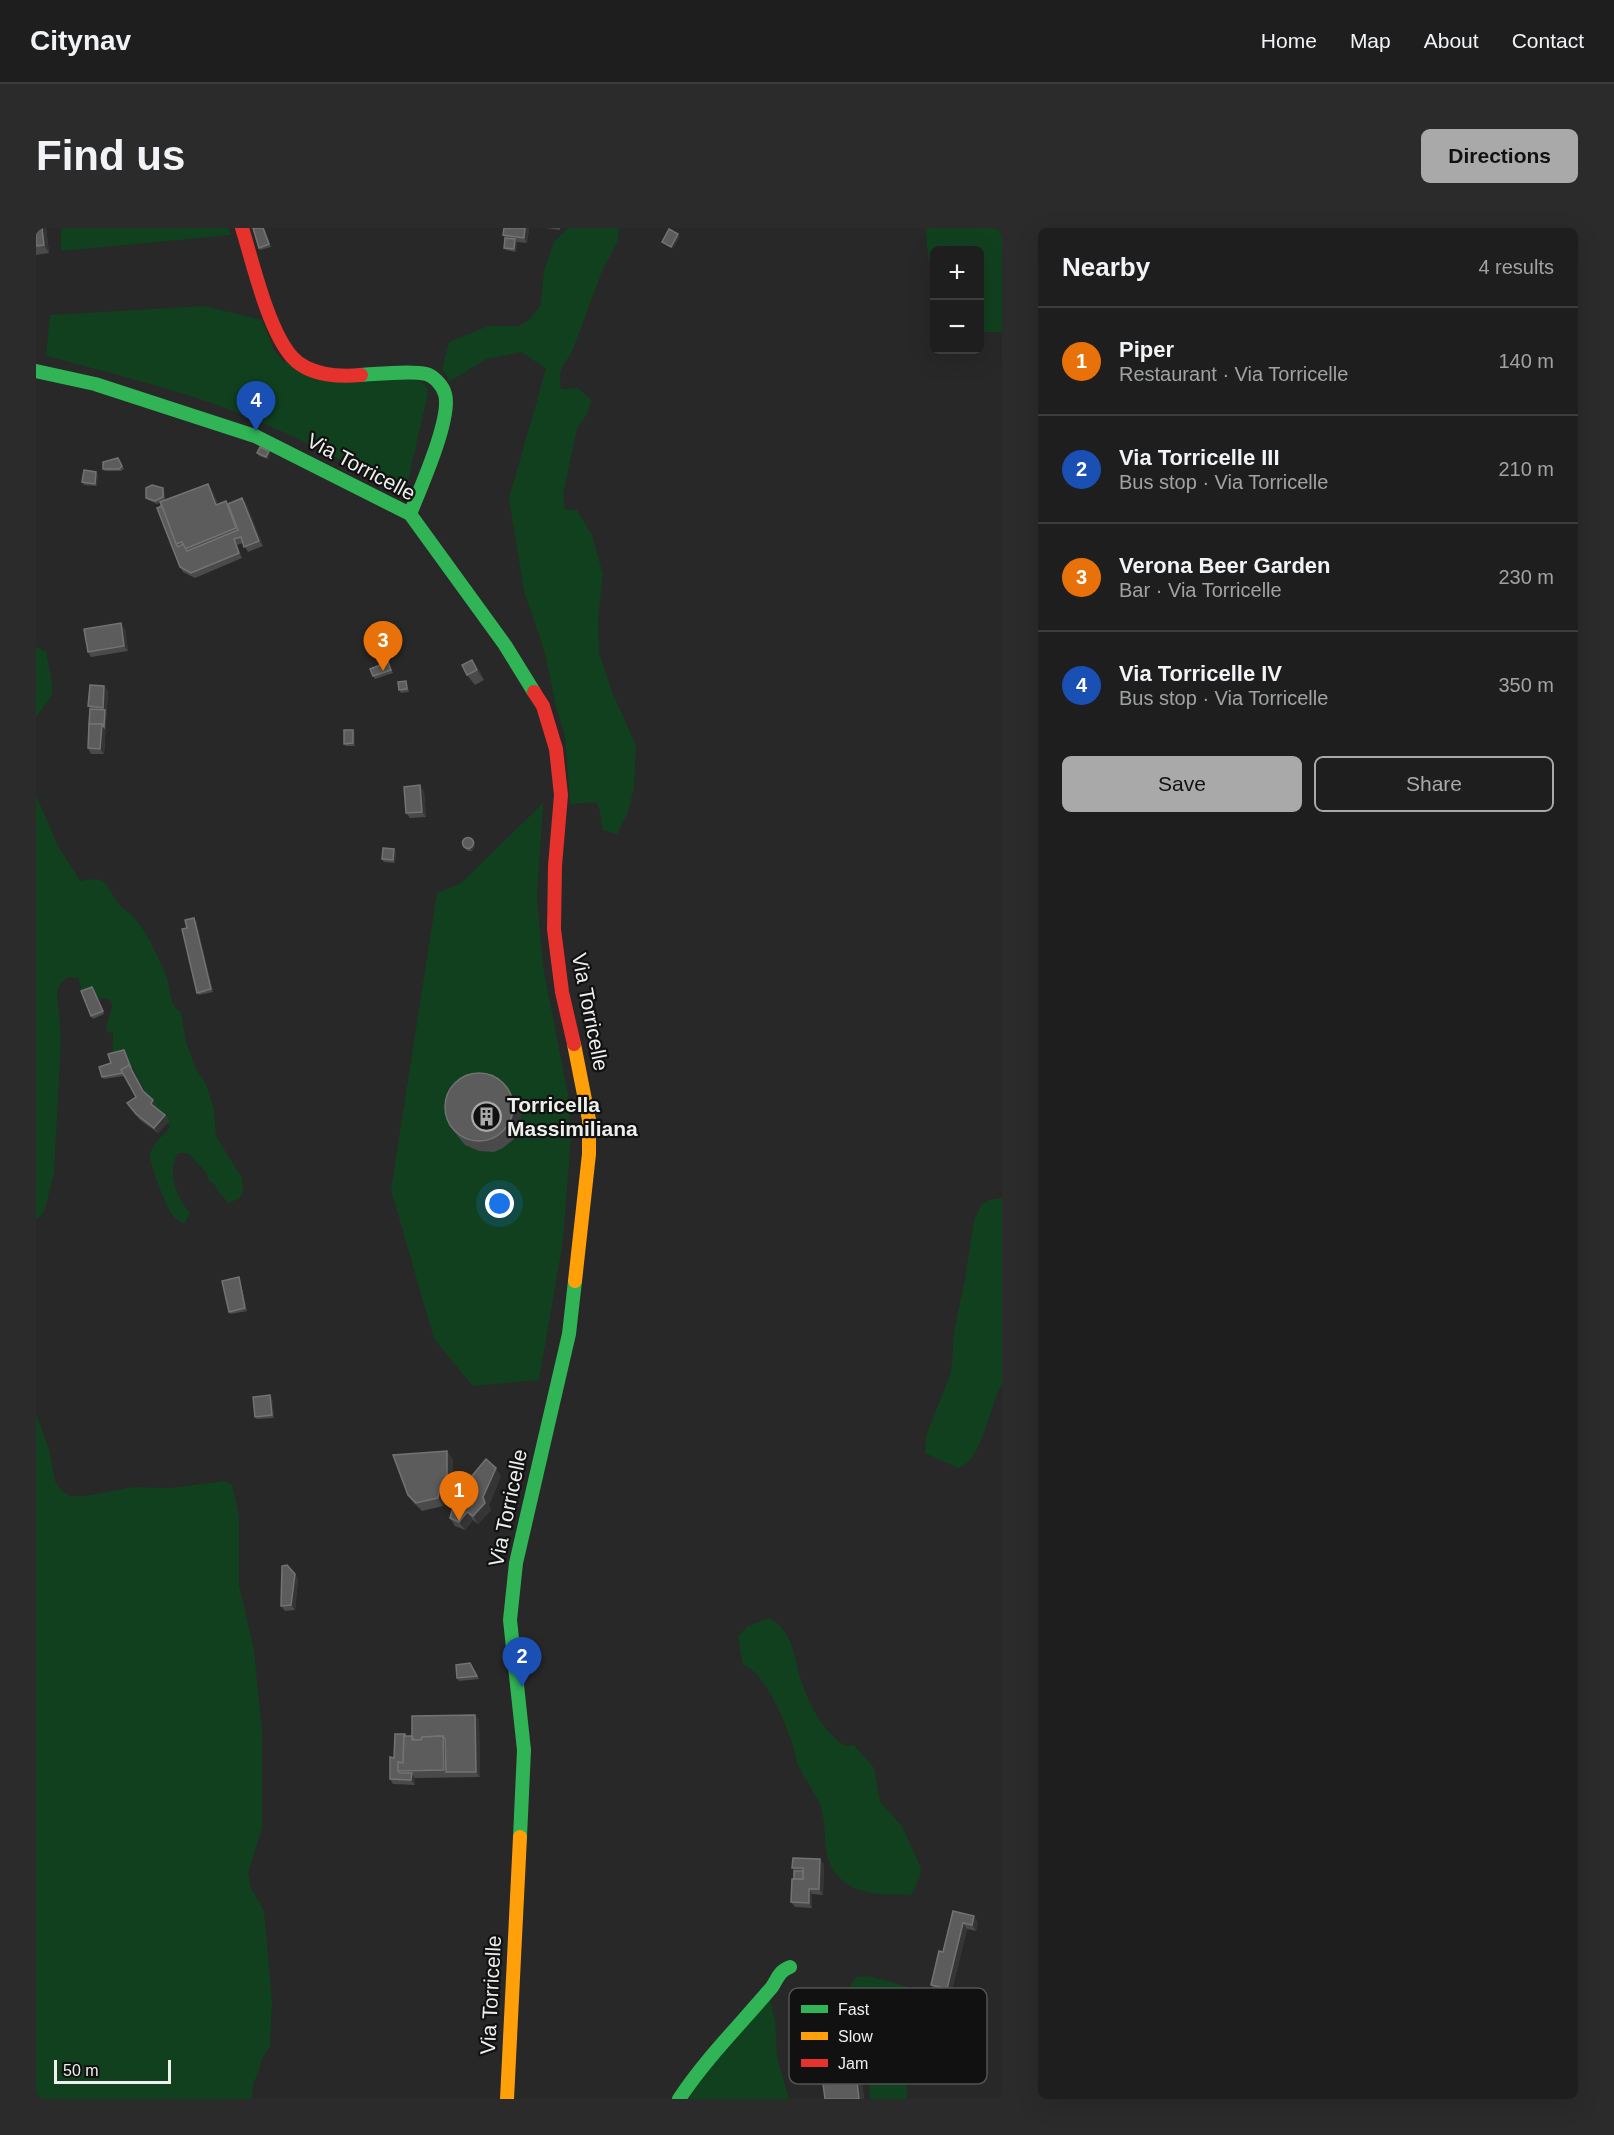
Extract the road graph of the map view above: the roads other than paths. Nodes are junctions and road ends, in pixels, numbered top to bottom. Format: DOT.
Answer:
graph roads {
  1 [pos="242,228"];
  2 [pos="36,371"];
  3 [pos="410,514"];
  4 [pos="790,1967"];
  5 [pos="507,2099"];
  6 [pos="679,2099"];
  1 -- 3 [label="street"];
  2 -- 3 [label="street, Via Torricelle"];
  3 -- 5 [label="street, Via Torricelle"];
  4 -- 6 [label="street"];
}
